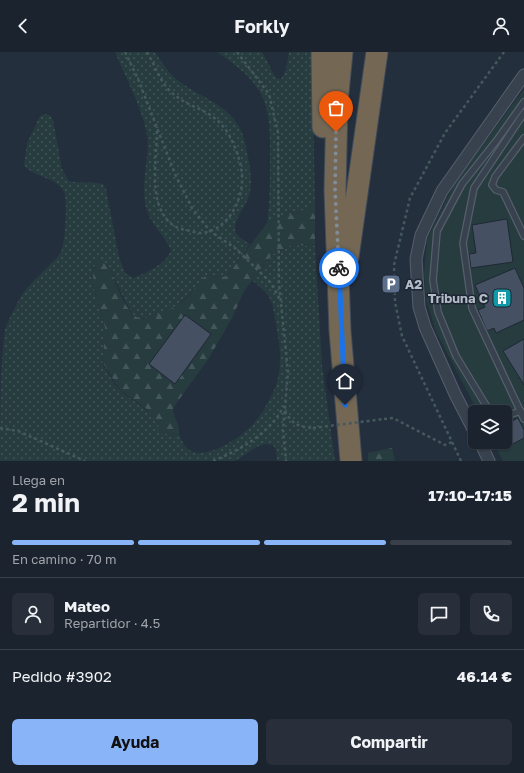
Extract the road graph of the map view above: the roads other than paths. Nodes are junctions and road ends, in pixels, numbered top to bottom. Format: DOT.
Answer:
graph roads {
  1 [pos="322,52"];
  2 [pos="342,52"];
  3 [pos="377,52"];
  4 [pos="524,75"];
  5 [pos="524,102"];
  6 [pos="524,114"];
  7 [pos="524,138"];
  8 [pos="524,236"];
  9 [pos="340,331"];
  10 [pos="486,405"];
  11 [pos="521,411"];
  12 [pos="512,414"];
  13 [pos="468,419"];
  14 [pos="524,419"];
  15 [pos="484,449"];
  16 [pos="351,461"];
  17 [pos="490,461"];
  1 -- 9 [label="highway"];
  2 -- 9 [label="highway"];
  3 -- 9 [label="highway"];
  4 -- 13 [label="street"];
  5 -- 10 [label="lane"];
  6 -- 11 [label="lane"];
  7 -- 8 [label="lane"];
  9 -- 16 [label="highway"];
  11 -- 12 [label="lane"];
  11 -- 14 [label="lane"];
  15 -- 17 [label="street"];
}
